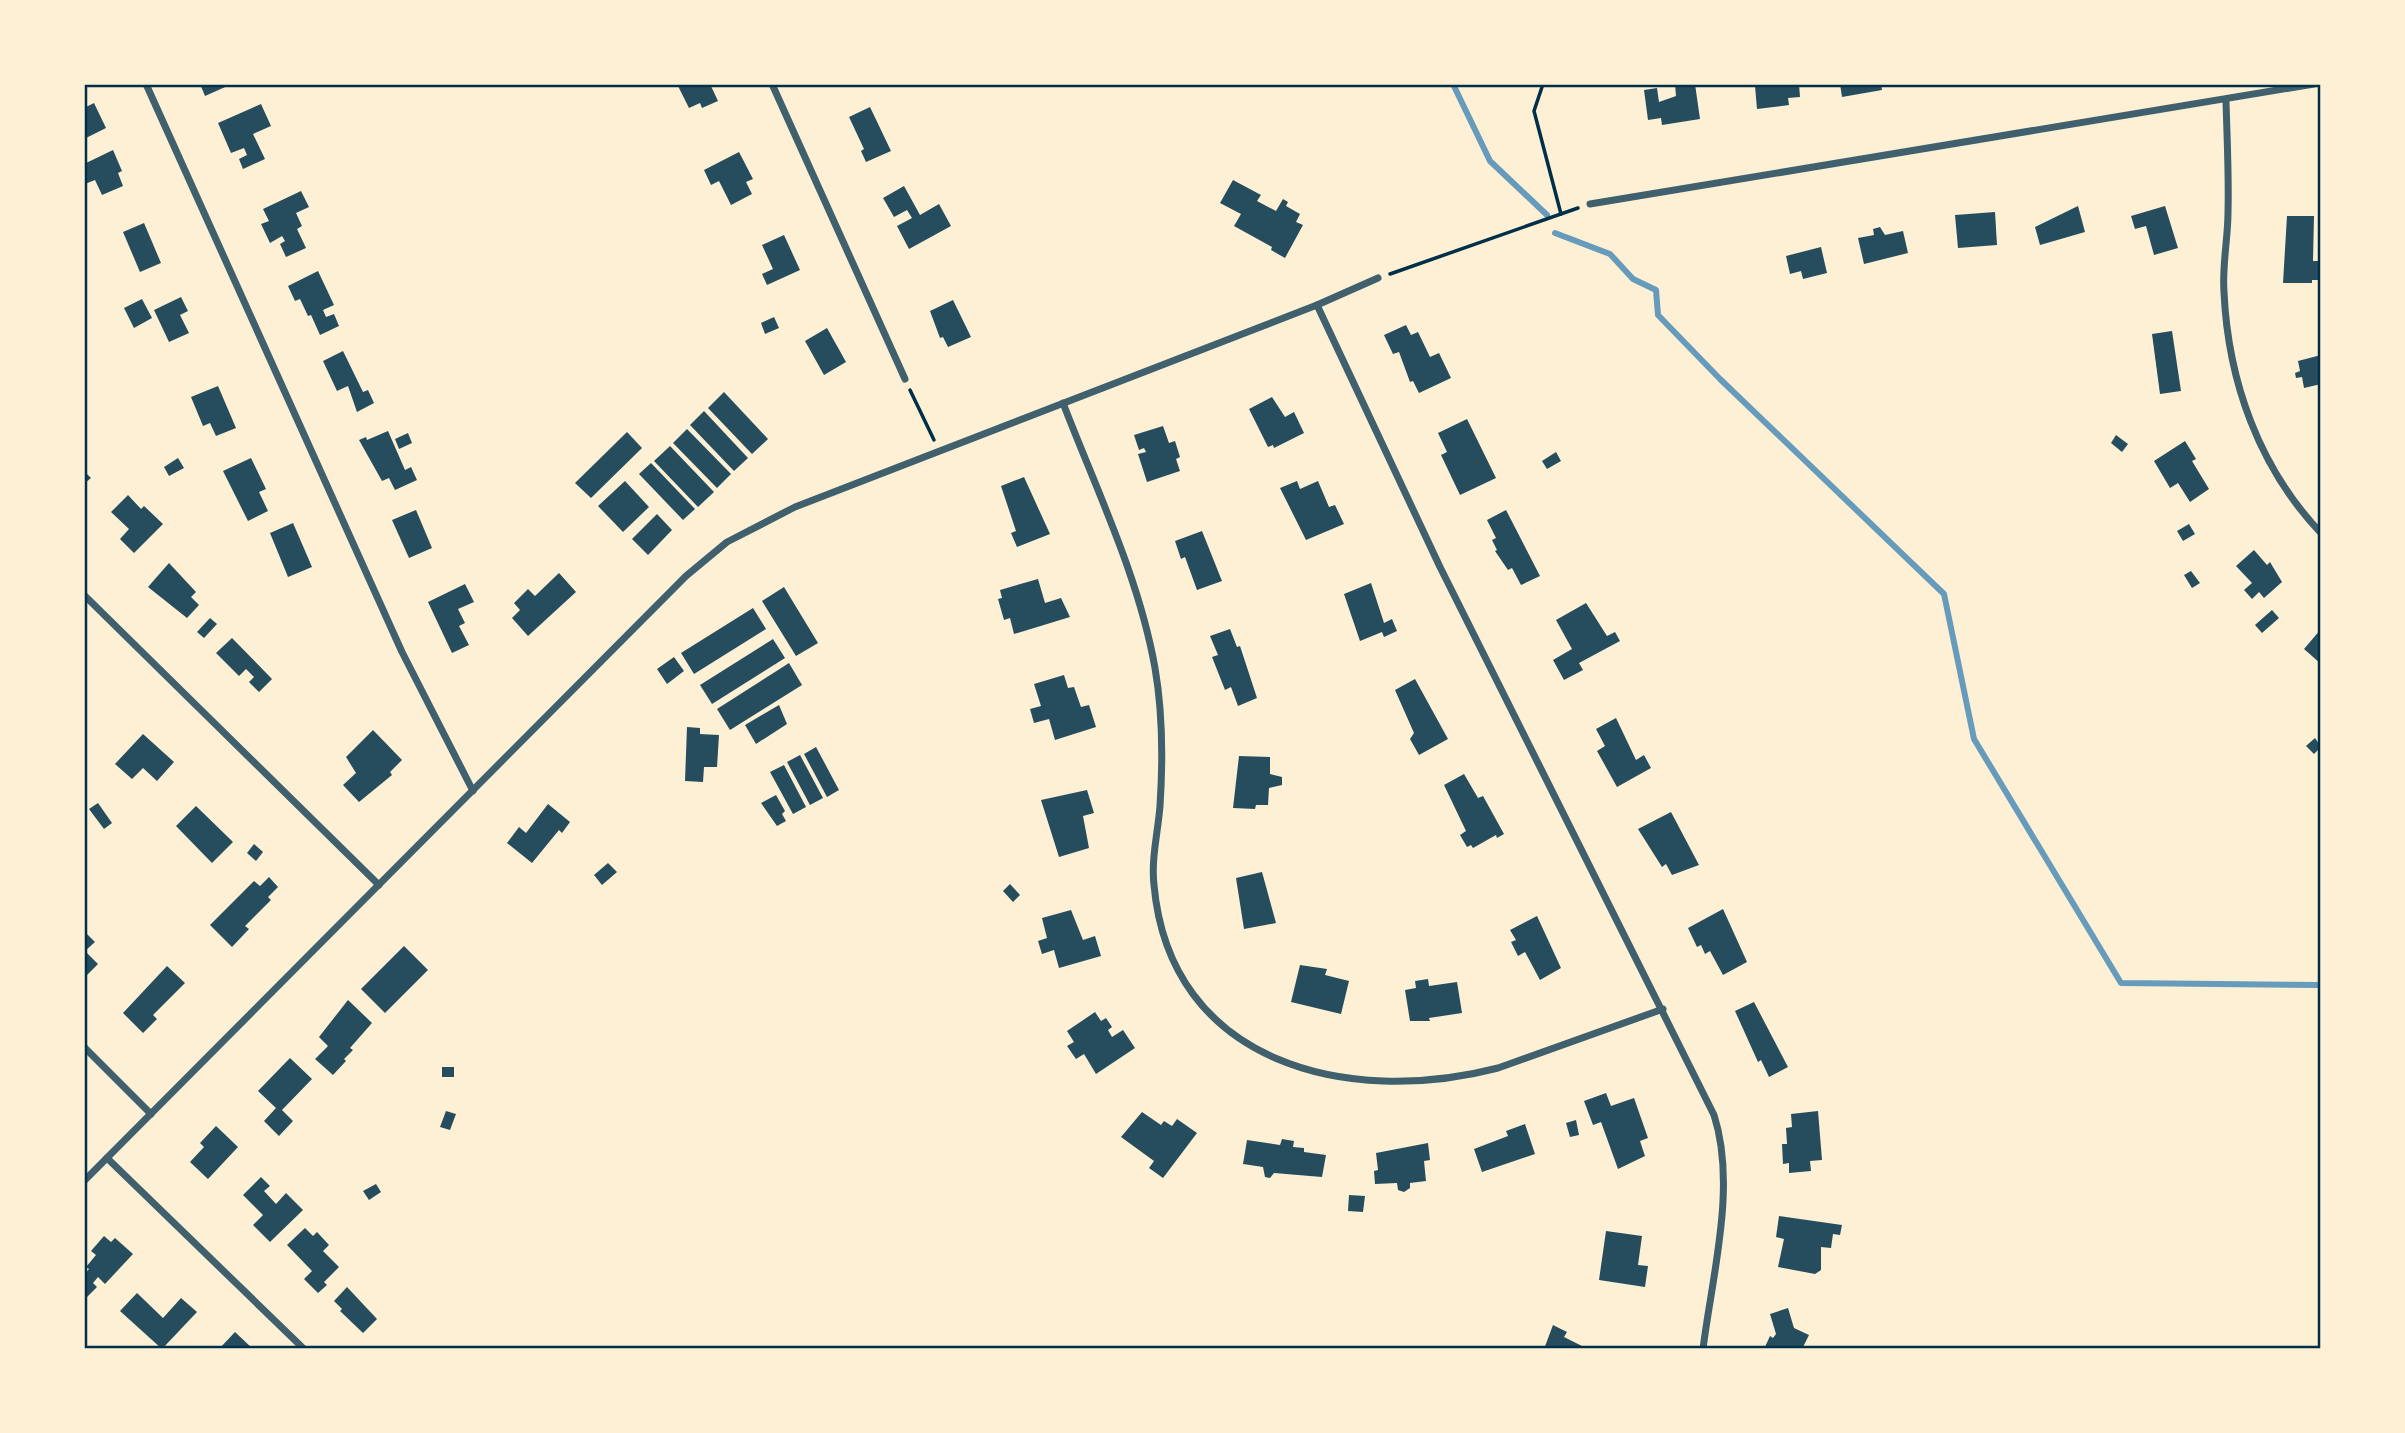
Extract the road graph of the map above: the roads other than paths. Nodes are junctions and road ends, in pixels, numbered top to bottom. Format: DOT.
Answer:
graph roads {
  1 [pos="146,84"];
  2 [pos="772,84"];
  3 [pos="2314,84"];
  4 [pos="2225,101"];
  5 [pos="1590,204"];
  6 [pos="1378,278"];
  7 [pos="1317,305"];
  8 [pos="905,379"];
  9 [pos="1063,403"];
  10 [pos="2321,533"];
  11 [pos="84,595"];
  12 [pos="473,791"];
  13 [pos="379,885"];
  14 [pos="1663,1009"];
  15 [pos="84,1047"];
  16 [pos="151,1114"];
  17 [pos="107,1158"];
  18 [pos="84,1181"];
  19 [pos="304,1349"];
  20 [pos="1703,1349"];
  1 -- 12 [label="street"];
  2 -- 8 [label="street"];
  3 -- 4 [label="street"];
  4 -- 5 [label="street"];
  4 -- 10 [label="street"];
  6 -- 7 [label="street"];
  7 -- 9 [label="street"];
  7 -- 14 [label="street"];
  9 -- 12 [label="street"];
  9 -- 14 [label="street"];
  11 -- 13 [label="street"];
  12 -- 13 [label="street"];
  13 -- 16 [label="street"];
  14 -- 20 [label="street"];
  15 -- 16 [label="street"];
  16 -- 17 [label="street"];
  17 -- 18 [label="street"];
  17 -- 19 [label="street"];
}
